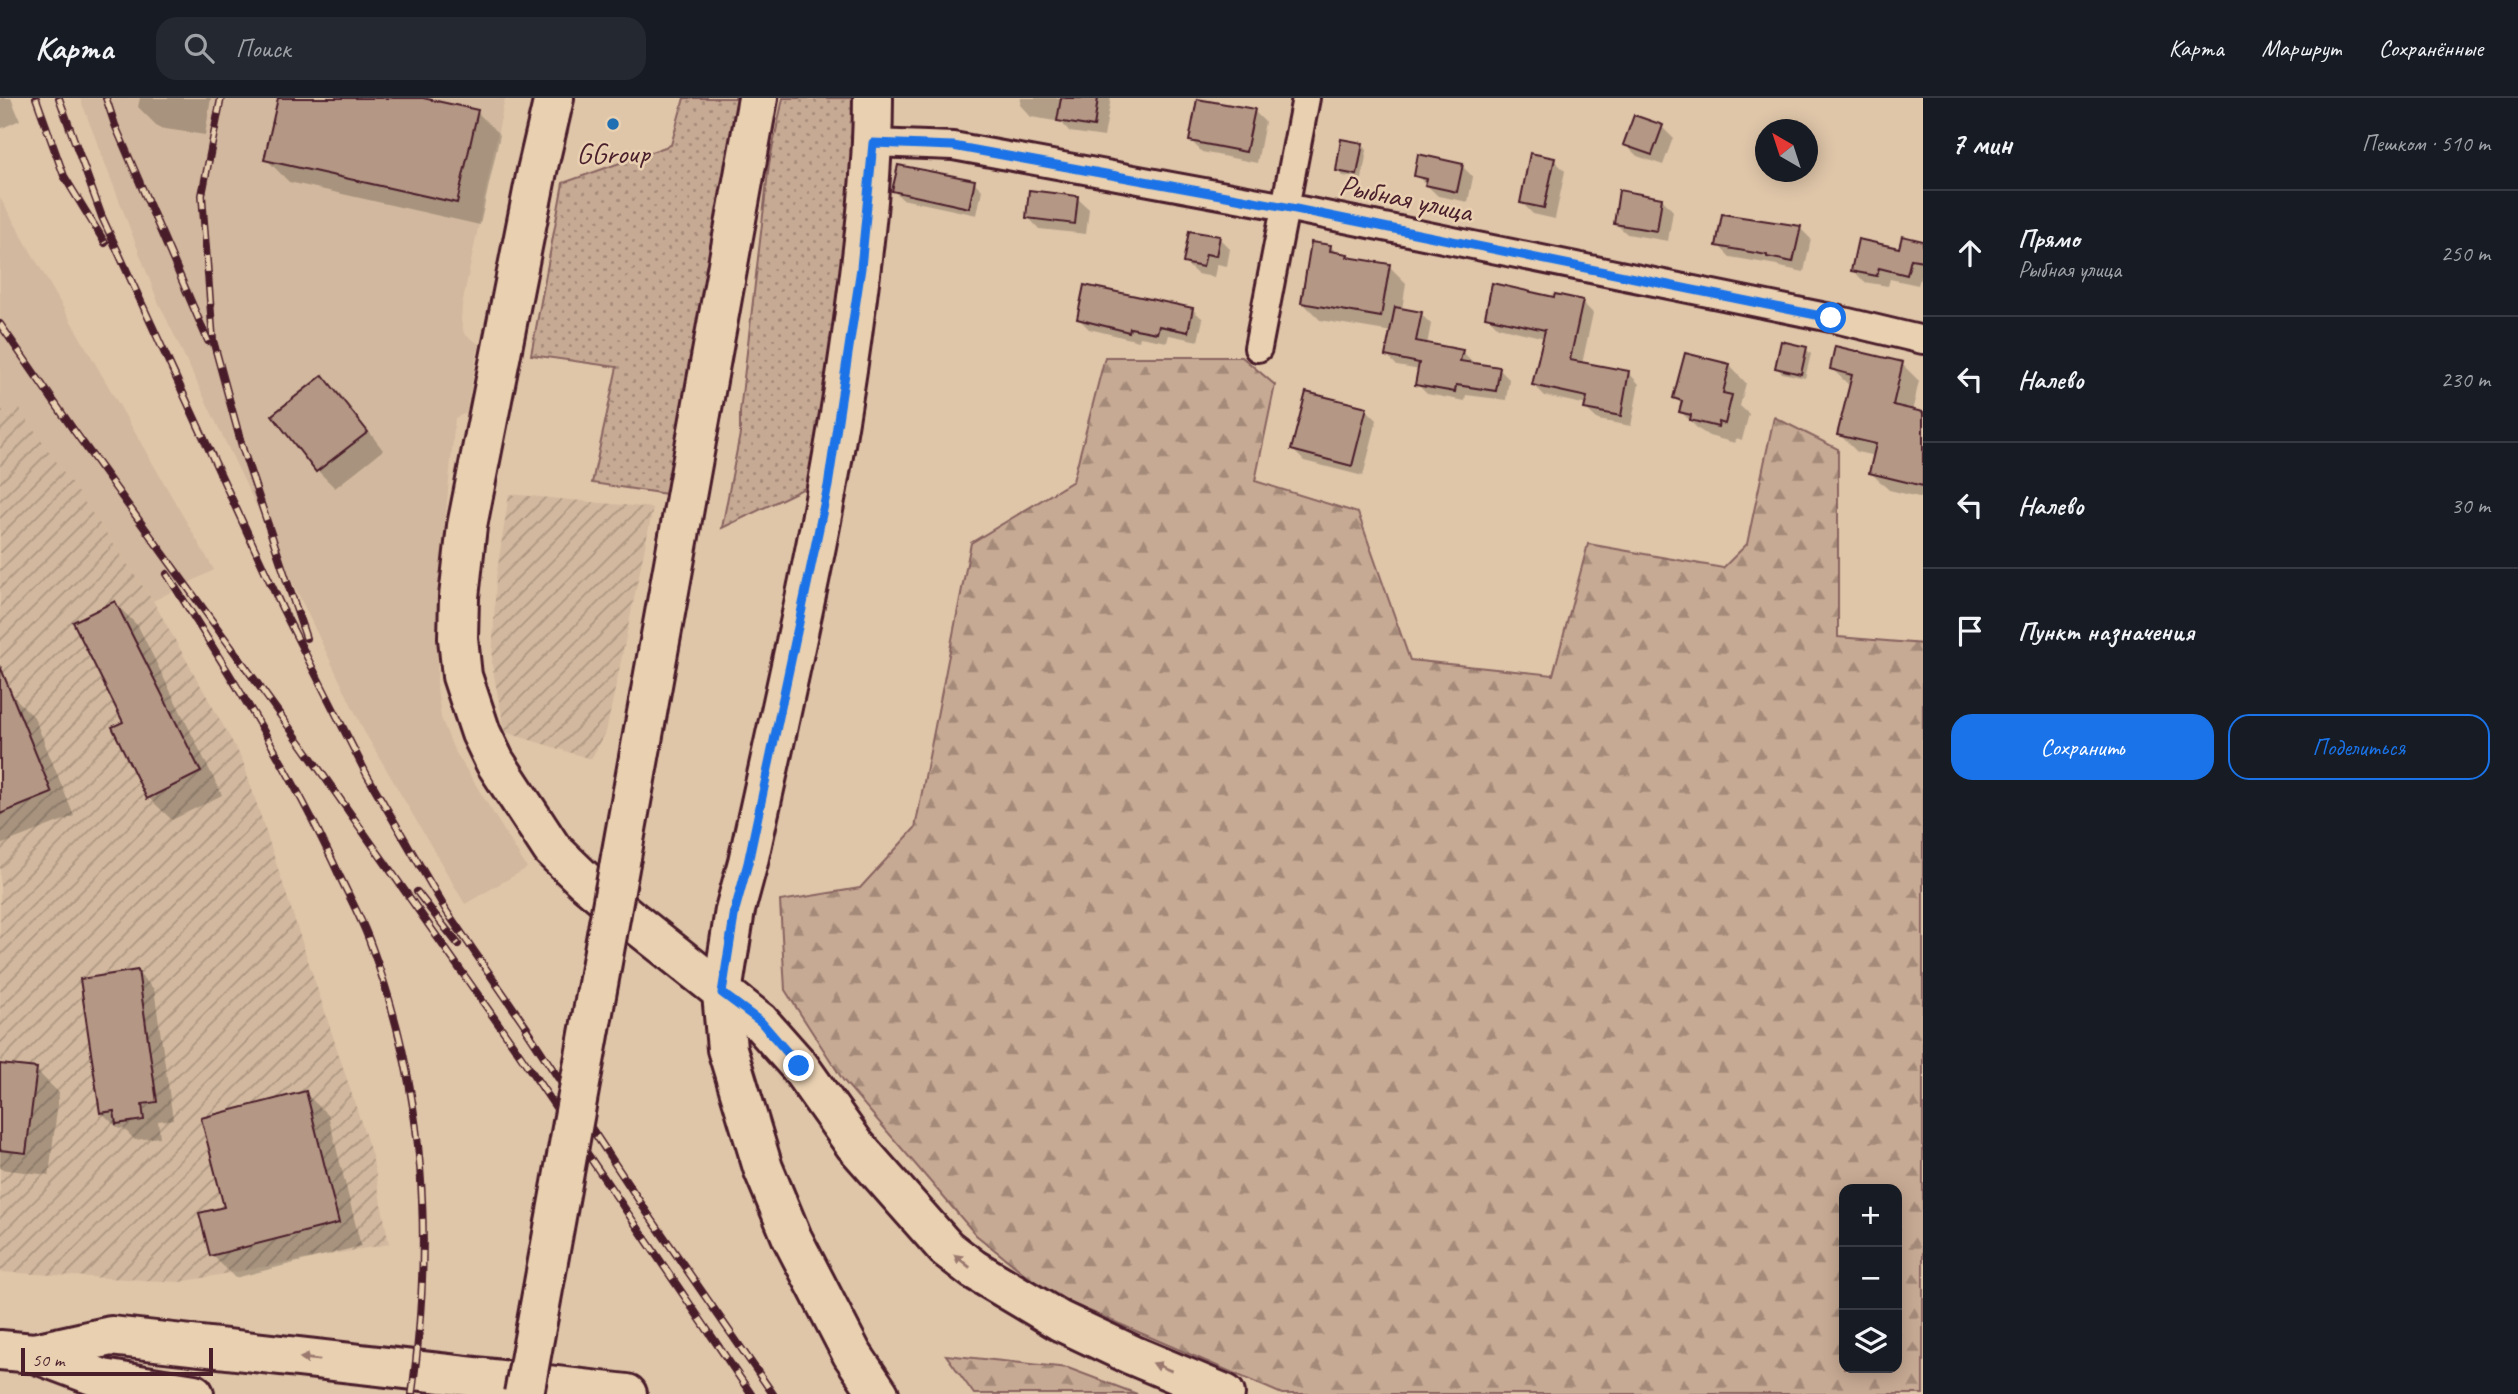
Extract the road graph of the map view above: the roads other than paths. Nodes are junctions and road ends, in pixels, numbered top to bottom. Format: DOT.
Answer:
graph roads {
  1 [pos="554,98"];
  2 [pos="758,98"];
  3 [pos="873,98"];
  4 [pos="1306,98"];
  5 [pos="873,143"];
  6 [pos="1286,207"];
  7 [pos="1923,340"];
  8 [pos="1258,348"];
  9 [pos="722,993"];
  10 [pos="17,1351"];
  11 [pos="194,1394"];
  12 [pos="524,1394"];
  13 [pos="627,1394"];
  14 [pos="879,1394"];
  15 [pos="1225,1394"];
  1 -- 9 [label="main road"];
  2 -- 12 [label="main road, bridge"];
  3 -- 5 [label="main road"];
  4 -- 6 [label="street"];
  5 -- 6 [label="street, Рыбная улица"];
  5 -- 9 [label="main road"];
  6 -- 7 [label="street, Рыбная улица"];
  6 -- 8 [label="street"];
  9 -- 14 [label="main road"];
  15 -- 9 [label="main road, one-way"];
  10 -- 11 [label="main road"];
  13 -- 10 [label="main road, one-way"];
}
